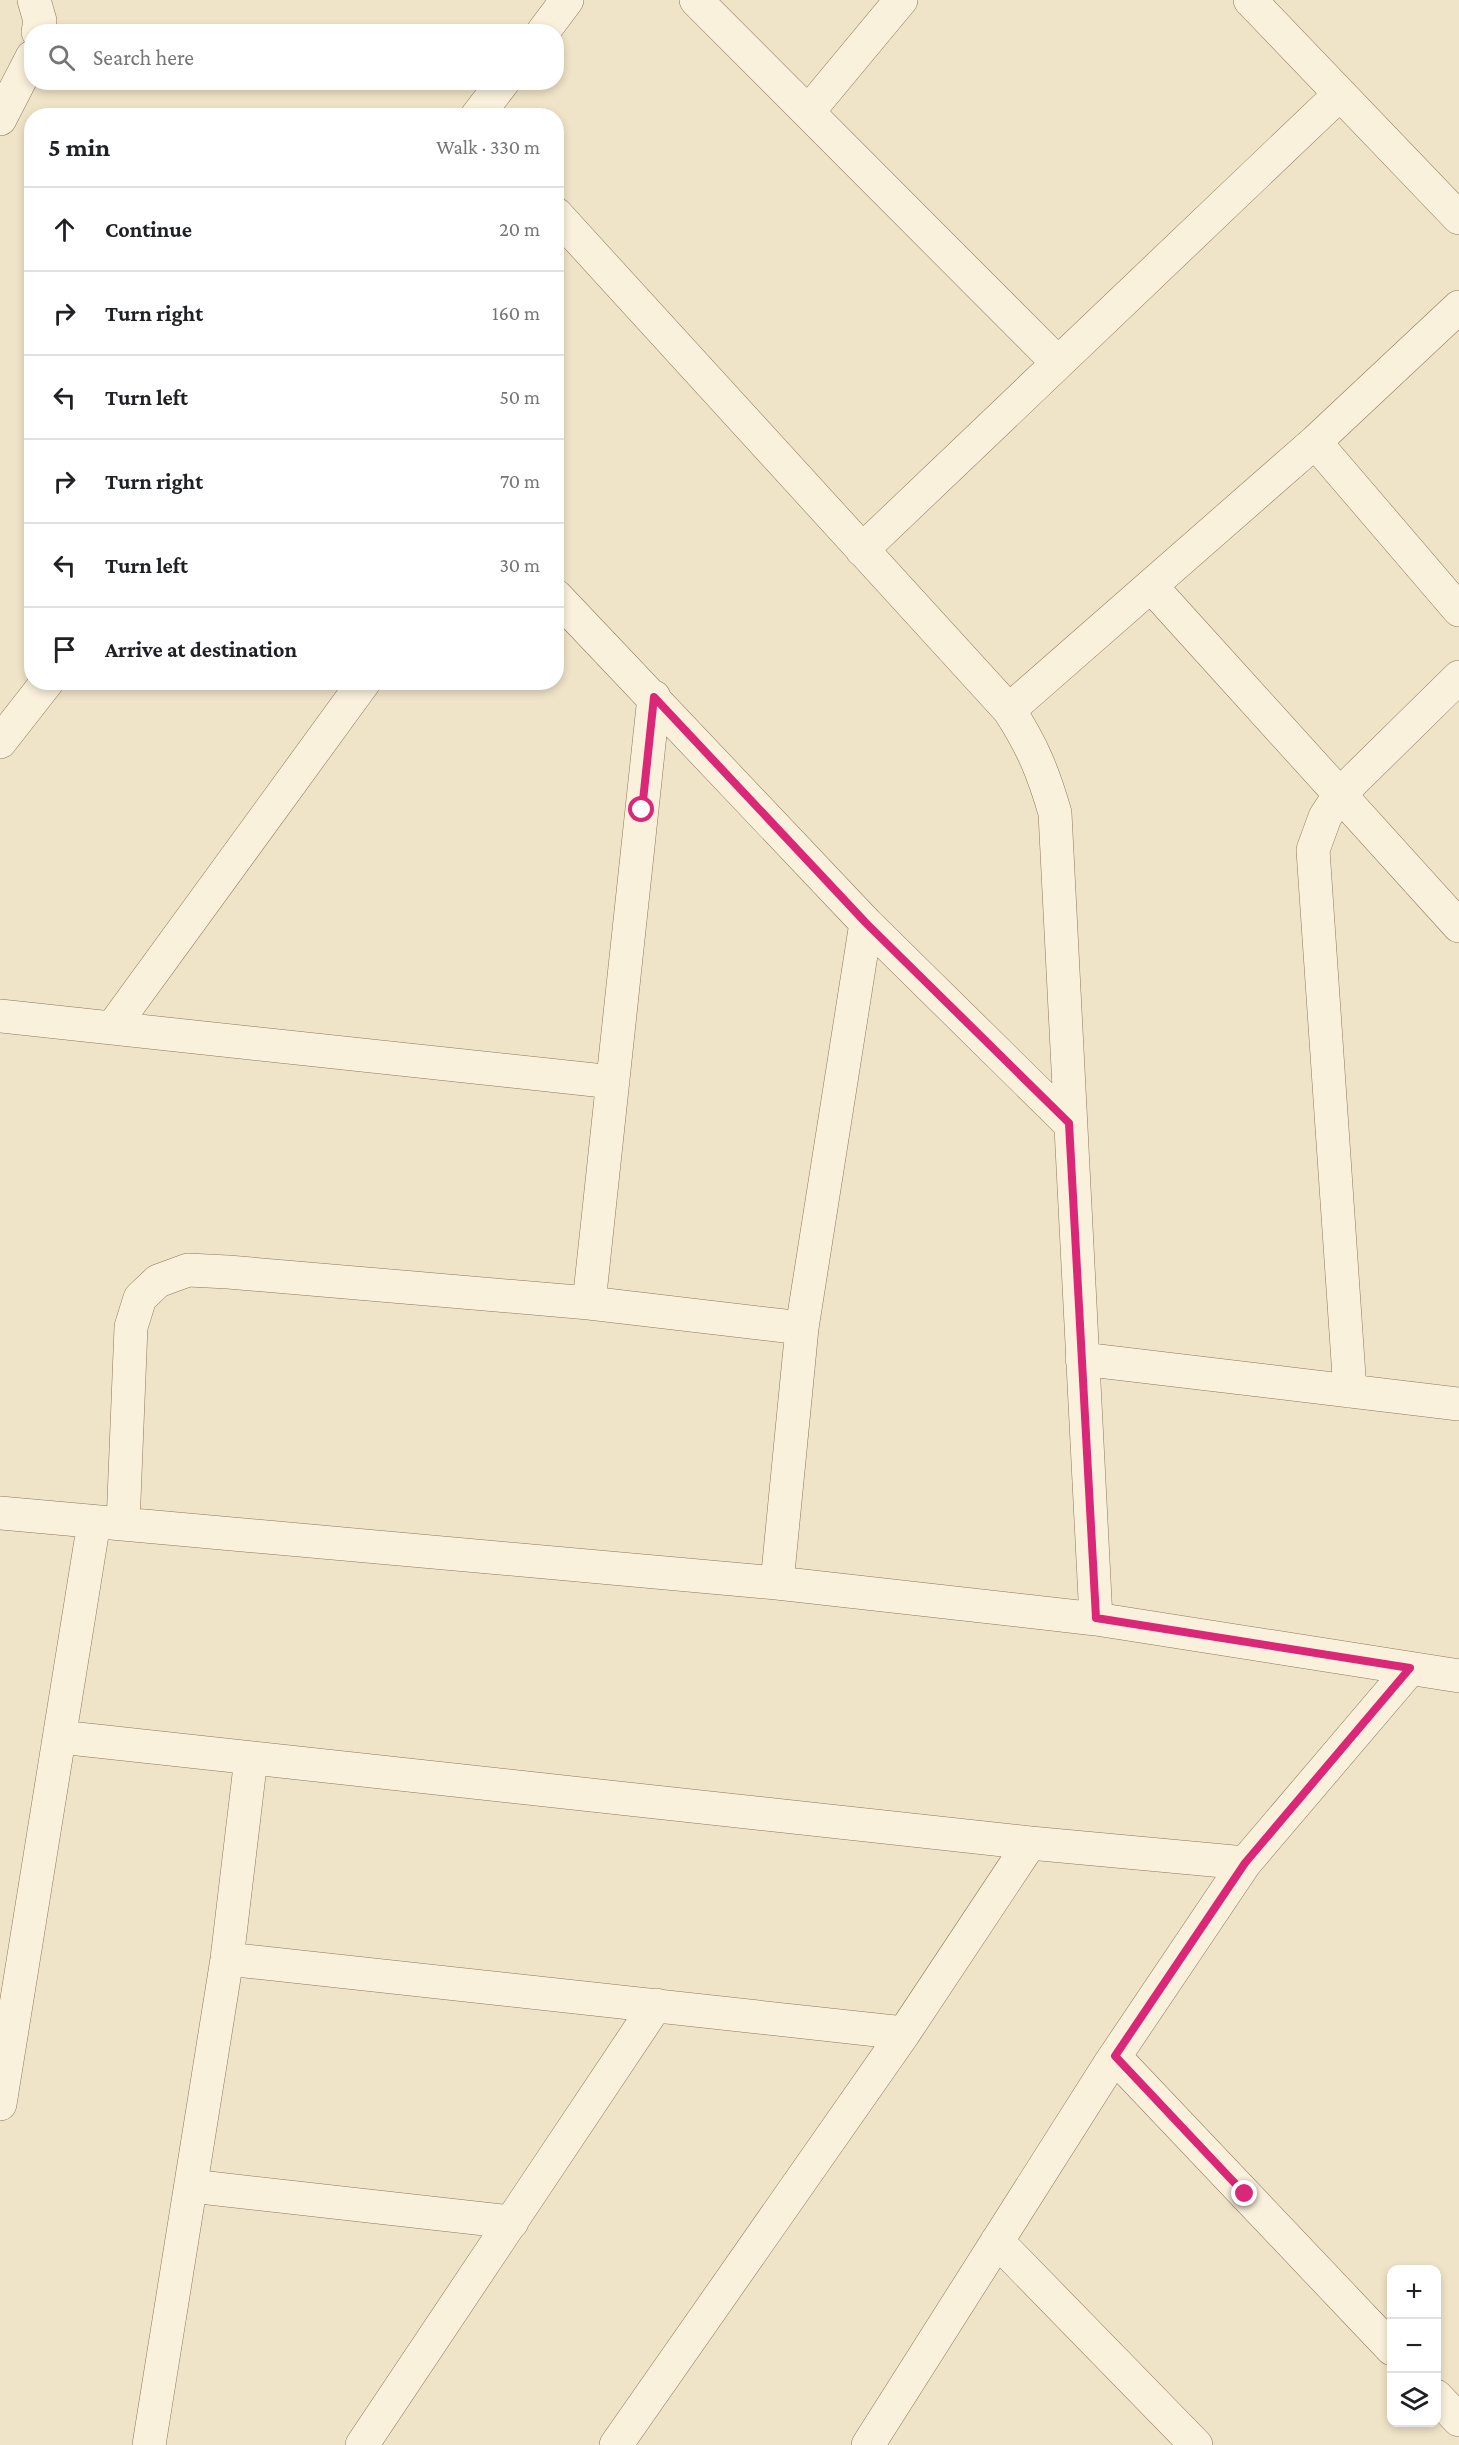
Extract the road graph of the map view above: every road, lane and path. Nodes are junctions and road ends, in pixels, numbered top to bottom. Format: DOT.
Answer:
graph roads {
  1 [pos="34,0"];
  2 [pos="567,0"];
  3 [pos="696,0"];
  4 [pos="901,0"];
  5 [pos="1250,0"];
  6 [pos="39,24"];
  7 [pos="549,24"];
  8 [pos="24,72"];
  9 [pos="497,90"];
  10 [pos="1340,94"];
  11 [pos="483,108"];
  12 [pos="808,112"];
  13 [pos="0,119"];
  14 [pos="1459,218"];
  15 [pos="564,223"];
  16 [pos="1459,308"];
  17 [pos="1058,363"];
  18 [pos="1316,442"];
  19 [pos="862,550"];
  20 [pos="1151,586"];
  21 [pos="564,604"];
  22 [pos="1459,610"];
  23 [pos="1459,678"];
  24 [pos="41,690"];
  25 [pos="357,690"];
  26 [pos="654,697"];
  27 [pos="1009,710"];
  28 [pos="0,742"];
  29 [pos="1340,794"];
  30 [pos="866,923"];
  31 [pos="1459,926"];
  32 [pos="0,1016"];
  33 [pos="112,1028"];
  34 [pos="613,1082"];
  35 [pos="1069,1123"];
  36 [pos="589,1304"];
  37 [pos="802,1328"];
  38 [pos="1082,1359"];
  39 [pos="1350,1390"];
  40 [pos="1459,1404"];
  41 [pos="0,1513"];
  42 [pos="109,1523"];
  43 [pos="777,1583"];
  44 [pos="1096,1618"];
  45 [pos="1410,1668"];
  46 [pos="1459,1676"];
  47 [pos="60,1737"];
  48 [pos="251,1758"];
  49 [pos="1030,1843"];
  50 [pos="1245,1863"];
  51 [pos="227,1959"];
  52 [pos="656,2006"];
  53 [pos="904,2032"];
  54 [pos="1115,2056"];
  55 [pos="0,2104"];
  56 [pos="191,2186"];
  57 [pos="512,2222"];
  58 [pos="997,2241"];
  59 [pos="1387,2344"];
  60 [pos="1441,2400"];
  61 [pos="1459,2420"];
  62 [pos="1188,2442"];
  63 [pos="149,2445"];
  64 [pos="362,2445"];
  65 [pos="616,2445"];
  66 [pos="868,2445"];
  1 -- 6 [label="street"];
  2 -- 7 [label="street"];
  3 -- 12 [label="street"];
  4 -- 12 [label="street"];
  5 -- 10 [label="street"];
  8 -- 13 [label="street"];
  9 -- 11 [label="street"];
  10 -- 14 [label="street"];
  10 -- 17 [label="street"];
  12 -- 17 [label="street"];
  15 -- 19 [label="street"];
  16 -- 18 [label="street"];
  17 -- 19 [label="street"];
  18 -- 20 [label="street"];
  18 -- 22 [label="street"];
  19 -- 27 [label="street"];
  20 -- 27 [label="street"];
  20 -- 29 [label="street"];
  21 -- 26 [label="street"];
  23 -- 29 [label="street"];
  24 -- 28 [label="street"];
  25 -- 33 [label="street"];
  26 -- 30 [label="street"];
  26 -- 34 [label="street"];
  27 -- 35 [label="street"];
  29 -- 31 [label="street"];
  29 -- 39 [label="street"];
  30 -- 35 [label="street"];
  30 -- 37 [label="street"];
  32 -- 33 [label="street"];
  33 -- 34 [label="street"];
  34 -- 36 [label="street"];
  35 -- 38 [label="street"];
  36 -- 37 [label="street"];
  36 -- 42 [label="street"];
  37 -- 43 [label="street"];
  38 -- 39 [label="street"];
  38 -- 44 [label="street"];
  39 -- 40 [label="street"];
  41 -- 42 [label="street"];
  42 -- 43 [label="street"];
  42 -- 47 [label="street"];
  43 -- 44 [label="street"];
  44 -- 45 [label="street"];
  45 -- 46 [label="street"];
  45 -- 50 [label="street"];
  47 -- 48 [label="street"];
  47 -- 55 [label="street"];
  48 -- 49 [label="street"];
  48 -- 51 [label="street"];
  49 -- 50 [label="street"];
  49 -- 53 [label="street"];
  50 -- 54 [label="street"];
  51 -- 52 [label="street"];
  51 -- 56 [label="street"];
  52 -- 53 [label="street"];
  52 -- 57 [label="street"];
  53 -- 65 [label="street"];
  54 -- 58 [label="street"];
  54 -- 59 [label="street"];
  56 -- 57 [label="street"];
  56 -- 63 [label="street"];
  57 -- 64 [label="street"];
  58 -- 62 [label="street"];
  58 -- 66 [label="street"];
  60 -- 61 [label="street"];
}
